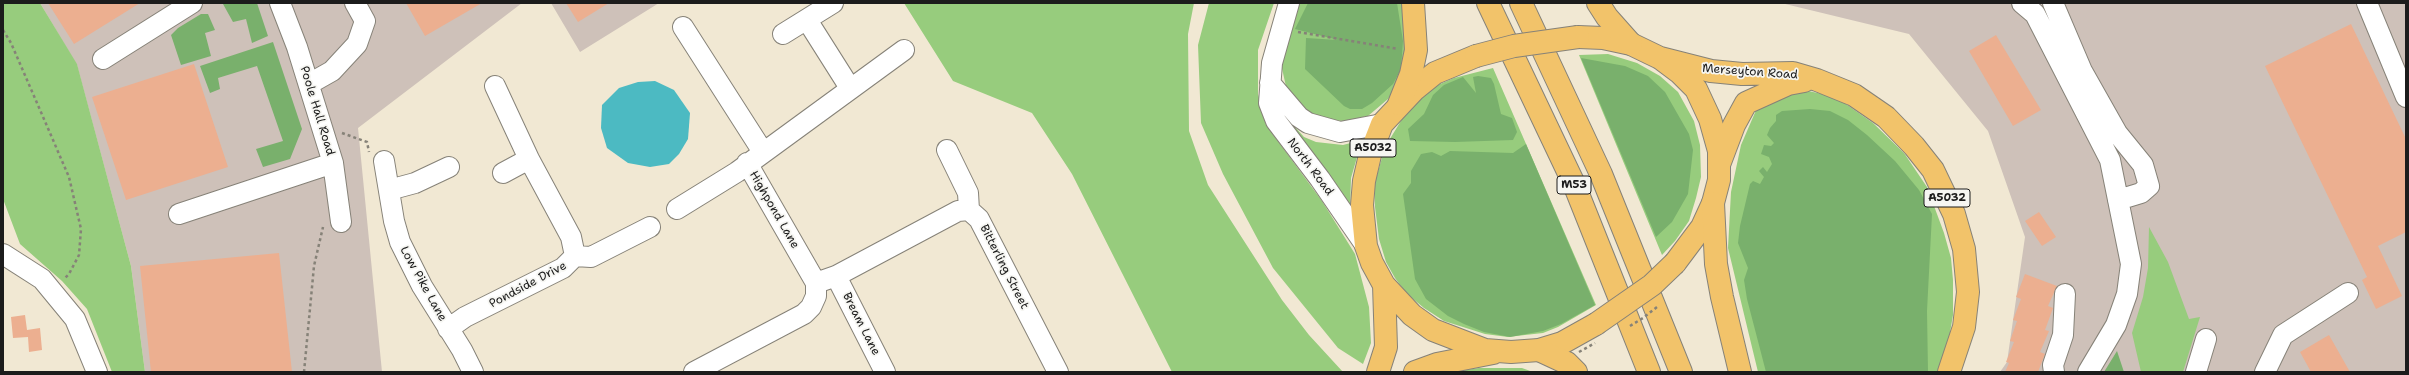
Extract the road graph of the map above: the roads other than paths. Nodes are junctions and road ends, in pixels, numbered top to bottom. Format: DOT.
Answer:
graph roads {
  1 [pos="192,3"];
  2 [pos="280,3"];
  3 [pos="355,3"];
  4 [pos="833,3"];
  5 [pos="1289,3"];
  6 [pos="1413,3"];
  7 [pos="1488,3"];
  8 [pos="1521,3"];
  9 [pos="1598,3"];
  10 [pos="2022,3"];
  11 [pos="2053,3"];
  12 [pos="2368,3"];
  13 [pos="807,20"];
  14 [pos="683,27"];
  15 [pos="783,34"];
  16 [pos="1631,44"];
  17 [pos="904,50"];
  18 [pos="1660,58"];
  19 [pos="103,59"];
  20 [pos="1817,80"];
  21 [pos="1270,83"];
  22 [pos="309,84"];
  23 [pos="495,86"];
  24 [pos="850,88"];
  25 [pos="2406,97"];
  26 [pos="1399,104"];
  27 [pos="1382,124"];
  28 [pos="947,150"];
  29 [pos="763,152"];
  30 [pos="529,159"];
  31 [pos="333,163"];
  32 [pos="747,163"];
  33 [pos="385,164"];
  34 [pos="1719,166"];
  35 [pos="449,167"];
  36 [pos="503,173"];
  37 [pos="389,190"];
  38 [pos="2118,200"];
  39 [pos="1713,203"];
  40 [pos="677,209"];
  41 [pos="969,210"];
  42 [pos="179,214"];
  43 [pos="333,223"];
  44 [pos="650,227"];
  45 [pos="1366,246"];
  46 [pos="3,254"];
  47 [pos="575,256"];
  48 [pos="836,276"];
  49 [pos="816,283"];
  50 [pos="1384,285"];
  51 [pos="2348,293"];
  52 [pos="2065,294"];
  53 [pos="448,329"];
  54 [pos="2206,339"];
  55 [pos="1539,350"];
  56 [pos="1496,352"];
  57 [pos="1380,367"];
  58 [pos="97,372"];
  59 [pos="473,372"];
  60 [pos="694,372"];
  61 [pos="885,372"];
  62 [pos="1058,372"];
  63 [pos="1415,372"];
  64 [pos="1576,372"];
  65 [pos="1649,372"];
  66 [pos="1681,372"];
  67 [pos="1740,372"];
  68 [pos="1949,372"];
  69 [pos="2054,372"];
  70 [pos="2088,372"];
  71 [pos="2196,372"];
  72 [pos="2265,372"];
  1 -- 19 [label="street"];
  2 -- 22 [label="street, Poole Hall Road"];
  3 -- 22 [label="street"];
  4 -- 13 [label="street"];
  5 -- 21 [label="street, North Road"];
  6 -- 26 [label="main road"];
  7 -- 65 [label="main road, M53"];
  8 -- 66 [label="main road, M53"];
  9 -- 16 [label="main road"];
  10 -- 38 [label="street"];
  11 -- 38 [label="street"];
  12 -- 25 [label="street"];
  13 -- 15 [label="street"];
  13 -- 24 [label="street"];
  14 -- 29 [label="street"];
  16 -- 18 [label="main road, A5032"];
  16 -- 26 [label="main road, A5032, bridge"];
  17 -- 24 [label="street, Highpond Lane"];
  18 -- 20 [label="main road, Merseyton Road / A5032"];
  18 -- 34 [label="main road, A5032"];
  20 -- 34 [label="main road, Merseyton Road / A5032"];
  20 -- 68 [label="main road, Merseyton Road / A5032"];
  21 -- 27 [label="street, North Road"];
  21 -- 45 [label="street, North Road"];
  22 -- 31 [label="street, Poole Hall Road"];
  23 -- 30 [label="street, Pondside Drive"];
  24 -- 29 [label="street, Highpond Lane"];
  26 -- 27 [label="main road, A5032"];
  27 -- 45 [label="main road, A5032"];
  28 -- 41 [label="street"];
  29 -- 32 [label="street, Highpond Lane"];
  30 -- 36 [label="street"];
  30 -- 47 [label="street, Pondside Drive"];
  31 -- 42 [label="street"];
  31 -- 43 [label="street, Poole Hall Road"];
  32 -- 40 [label="street"];
  32 -- 49 [label="street, Highpond Lane"];
  33 -- 37 [label="street, Low Pike Lane"];
  34 -- 39 [label="main road, A5032"];
  35 -- 37 [label="street"];
  37 -- 53 [label="street, Low Pike Lane"];
  38 -- 70 [label="street"];
  39 -- 55 [label="main road, A5032, bridge"];
  39 -- 67 [label="main road"];
  41 -- 48 [label="street"];
  41 -- 62 [label="street, Bitterling Street"];
  44 -- 47 [label="street"];
  45 -- 50 [label="main road, A5032"];
  46 -- 58 [label="street"];
  47 -- 53 [label="street, Pondside Drive"];
  48 -- 49 [label="street"];
  48 -- 61 [label="street, Bream Lane"];
  49 -- 60 [label="street"];
  50 -- 56 [label="main road, A5032"];
  50 -- 57 [label="main road"];
  51 -- 72 [label="street"];
  52 -- 69 [label="street"];
  53 -- 59 [label="street, Low Pike Lane"];
  54 -- 71 [label="street"];
  55 -- 56 [label="main road, A5032"];
  55 -- 64 [label="main road"];
  56 -- 63 [label="main road"];
}
